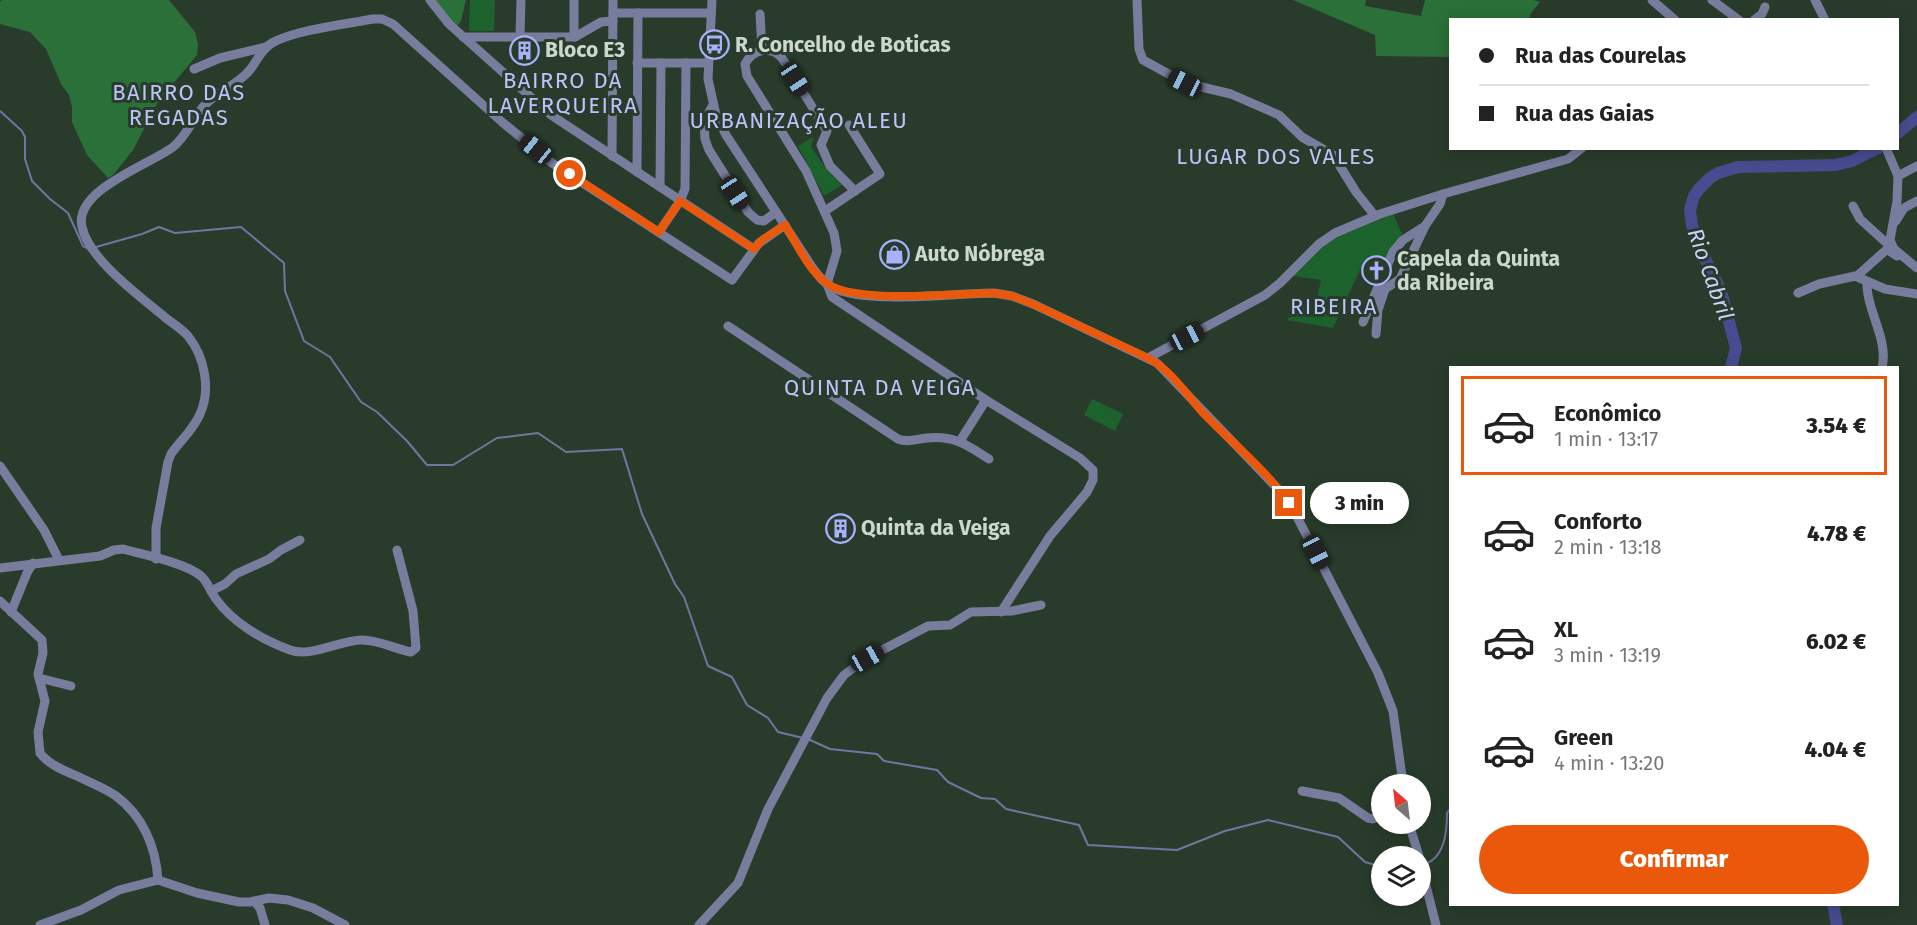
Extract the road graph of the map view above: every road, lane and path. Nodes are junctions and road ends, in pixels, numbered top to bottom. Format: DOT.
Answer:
graph roads {
  1 [pos="430,0"];
  2 [pos="520,0"];
  3 [pos="573,0"];
  4 [pos="613,0"];
  5 [pos="712,0"];
  6 [pos="1137,0"];
  7 [pos="1644,0"];
  8 [pos="1652,0"];
  9 [pos="1712,0"];
  10 [pos="1815,0"];
  11 [pos="1765,7"];
  12 [pos="638,13"];
  13 [pos="711,13"];
  14 [pos="760,14"];
  15 [pos="613,17"];
  16 [pos="1672,17"];
  17 [pos="1736,18"];
  18 [pos="1757,18"];
  19 [pos="1824,18"];
  20 [pos="463,37"];
  21 [pos="520,37"];
  22 [pos="574,38"];
  23 [pos="266,47"];
  24 [pos="762,50"];
  25 [pos="637,63"];
  26 [pos="661,63"];
  27 [pos="686,63"];
  28 [pos="708,63"];
  29 [pos="194,69"];
  30 [pos="712,105"];
  31 [pos="849,125"];
  32 [pos="1580,150"];
  33 [pos="1887,150"];
  34 [pos="612,156"];
  35 [pos="1917,166"];
  36 [pos="636,172"];
  37 [pos="1897,172"];
  38 [pos="660,187"];
  39 [pos="855,191"];
  40 [pos="1443,194"];
  41 [pos="680,201"];
  42 [pos="1917,201"];
  43 [pos="1852,206"];
  44 [pos="825,211"];
  45 [pos="776,212"];
  46 [pos="1375,216"];
  47 [pos="785,225"];
  48 [pos="1425,226"];
  49 [pos="659,232"];
  50 [pos="754,249"];
  51 [pos="1894,249"];
  52 [pos="1908,260"];
  53 [pos="831,265"];
  54 [pos="1917,268"];
  55 [pos="815,271"];
  56 [pos="1857,276"];
  57 [pos="1867,282"];
  58 [pos="827,284"];
  59 [pos="841,290"];
  60 [pos="1798,293"];
  61 [pos="1917,294"];
  62 [pos="839,303"];
  63 [pos="1364,322"];
  64 [pos="728,326"];
  65 [pos="1376,334"];
  66 [pos="1148,358"];
  67 [pos="1882,366"];
  68 [pos="986,400"];
  69 [pos="960,441"];
  70 [pos="989,459"];
  71 [pos="0,466"];
  72 [pos="300,540"];
  73 [pos="397,550"];
  74 [pos="59,560"];
  75 [pos="156,560"];
  76 [pos="33,563"];
  77 [pos="0,568"];
  78 [pos="211,591"];
  79 [pos="0,601"];
  80 [pos="1041,605"];
  81 [pos="11,612"];
  82 [pos="1001,612"];
  83 [pos="39,678"];
  84 [pos="71,686"];
  85 [pos="1401,774"];
  86 [pos="1302,791"];
  87 [pos="1371,819"];
  88 [pos="158,880"];
  89 [pos="254,901"];
  90 [pos="1431,904"];
  91 [pos="61,922"];
  92 [pos="40,925"];
  93 [pos="266,925"];
  94 [pos="345,925"];
  95 [pos="699,925"];
  96 [pos="1436,925"];
  1 -- 20 [label="street"];
  2 -- 21 [label="street"];
  3 -- 22 [label="street"];
  4 -- 15 [label="street"];
  5 -- 13 [label="street"];
  6 -- 46 [label="street"];
  7 -- 16 [label="street"];
  8 -- 16 [label="street"];
  9 -- 17 [label="street"];
  10 -- 19 [label="street"];
  11 -- 18 [label="street"];
  12 -- 13 [label="street"];
  12 -- 15 [label="street"];
  12 -- 25 [label="street"];
  13 -- 28 [label="street"];
  14 -- 24 [label="street"];
  15 -- 22 [label="street"];
  15 -- 34 [label="street"];
  20 -- 21 [label="street"];
  20 -- 34 [label="street"];
  21 -- 22 [label="street"];
  23 -- 29 [label="street"];
  23 -- 49 [label="street"];
  23 -- 75 [label="street"];
  24 -- 39 [label="street"];
  24 -- 44 [label="street"];
  25 -- 26 [label="street"];
  25 -- 36 [label="street"];
  26 -- 27 [label="street"];
  26 -- 38 [label="street"];
  27 -- 28 [label="street"];
  27 -- 41 [label="street"];
  28 -- 30 [label="street"];
  30 -- 45 [label="street"];
  30 -- 45 [label="street"];
  31 -- 39 [label="street"];
  32 -- 40 [label="street"];
  33 -- 37 [label="street"];
  34 -- 36 [label="street"];
  35 -- 37 [label="street"];
  36 -- 38 [label="street"];
  37 -- 51 [label="street"];
  38 -- 41 [label="street"];
  39 -- 44 [label="street"];
  40 -- 46 [label="street"];
  40 -- 48 [label="street"];
  41 -- 49 [label="street"];
  41 -- 50 [label="street"];
  42 -- 51 [label="street"];
  43 -- 51 [label="street"];
  44 -- 53 [label="street"];
  45 -- 47 [label="street"];
  46 -- 66 [label="street"];
  47 -- 50 [label="street"];
  47 -- 55 [label="street"];
  48 -- 63 [label="street"];
  48 -- 65 [label="street"];
  49 -- 50 [label="street"];
  51 -- 52 [label="street"];
  52 -- 54 [label="street"];
  52 -- 56 [label="street"];
  53 -- 55 [label="street"];
  53 -- 58 [label="street"];
  55 -- 58 [label="street"];
  56 -- 57 [label="street"];
  56 -- 60 [label="street"];
  57 -- 61 [label="street"];
  57 -- 67 [label="street"];
  58 -- 59 [label="street"];
  58 -- 62 [label="street"];
  59 -- 62 [label="street"];
  59 -- 66 [label="street"];
  62 -- 68 [label="street"];
  64 -- 69 [label="street"];
  66 -- 85 [label="street"];
  68 -- 69 [label="street"];
  68 -- 82 [label="street"];
  69 -- 70 [label="street"];
  71 -- 74 [label="street"];
  72 -- 78 [label="street"];
  73 -- 78 [label="street"];
  74 -- 75 [label="street"];
  74 -- 76 [label="street"];
  75 -- 78 [label="street"];
  76 -- 77 [label="street"];
  76 -- 81 [label="street"];
  79 -- 81 [label="street"];
  80 -- 82 [label="street"];
  81 -- 83 [label="street"];
  82 -- 95 [label="street"];
  83 -- 84 [label="street"];
  83 -- 88 [label="street"];
  86 -- 87 [label="street"];
  88 -- 89 [label="street"];
  88 -- 91 [label="street"];
  89 -- 93 [label="street"];
  89 -- 94 [label="street"];
  90 -- 96 [label="street"];
  91 -- 92 [label="street"];
}
